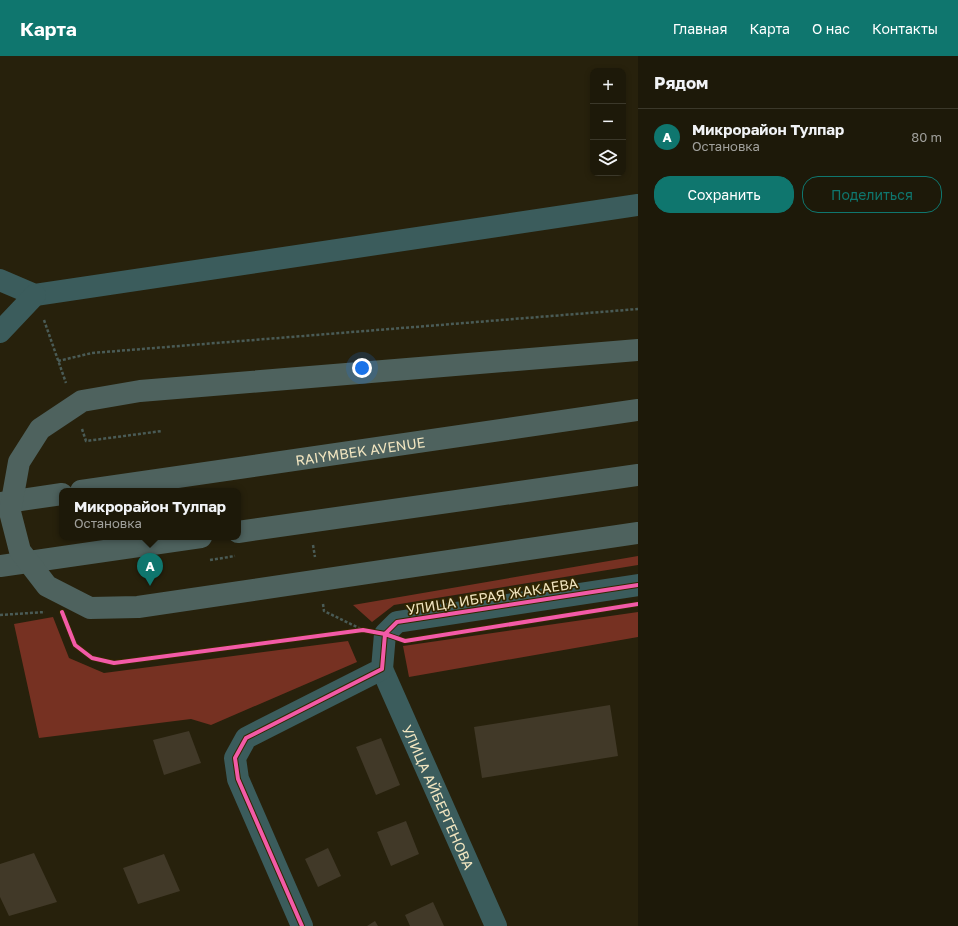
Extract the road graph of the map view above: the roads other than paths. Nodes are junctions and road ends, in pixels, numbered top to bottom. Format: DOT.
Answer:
graph roads {
  1 [pos="638,205"];
  2 [pos="0,280"];
  3 [pos="35,295"];
  4 [pos="0,332"];
  5 [pos="638,350"];
  6 [pos="638,410"];
  7 [pos="638,475"];
  8 [pos="102,488"];
  9 [pos="59,494"];
  10 [pos="0,503"];
  11 [pos="241,532"];
  12 [pos="638,533"];
  13 [pos="181,540"];
  14 [pos="0,566"];
  15 [pos="638,585"];
  16 [pos="382,669"];
  17 [pos="302,926"];
  18 [pos="496,926"];
  1 -- 3 [label="street"];
  2 -- 3 [label="street"];
  3 -- 4 [label="street"];
  5 -- 12 [label="highway, bridge"];
  6 -- 8 [label="highway, RAIYMBEK AVENUE"];
  7 -- 11 [label="highway"];
  9 -- 10 [label="highway"];
  13 -- 14 [label="highway"];
  15 -- 16 [label="street, УЛИЦА ИБРАЯ ЖАКАЕВА"];
  16 -- 17 [label="street"];
  16 -- 18 [label="street, УЛИЦА АЙБЕРГЕНОВА"];
}
